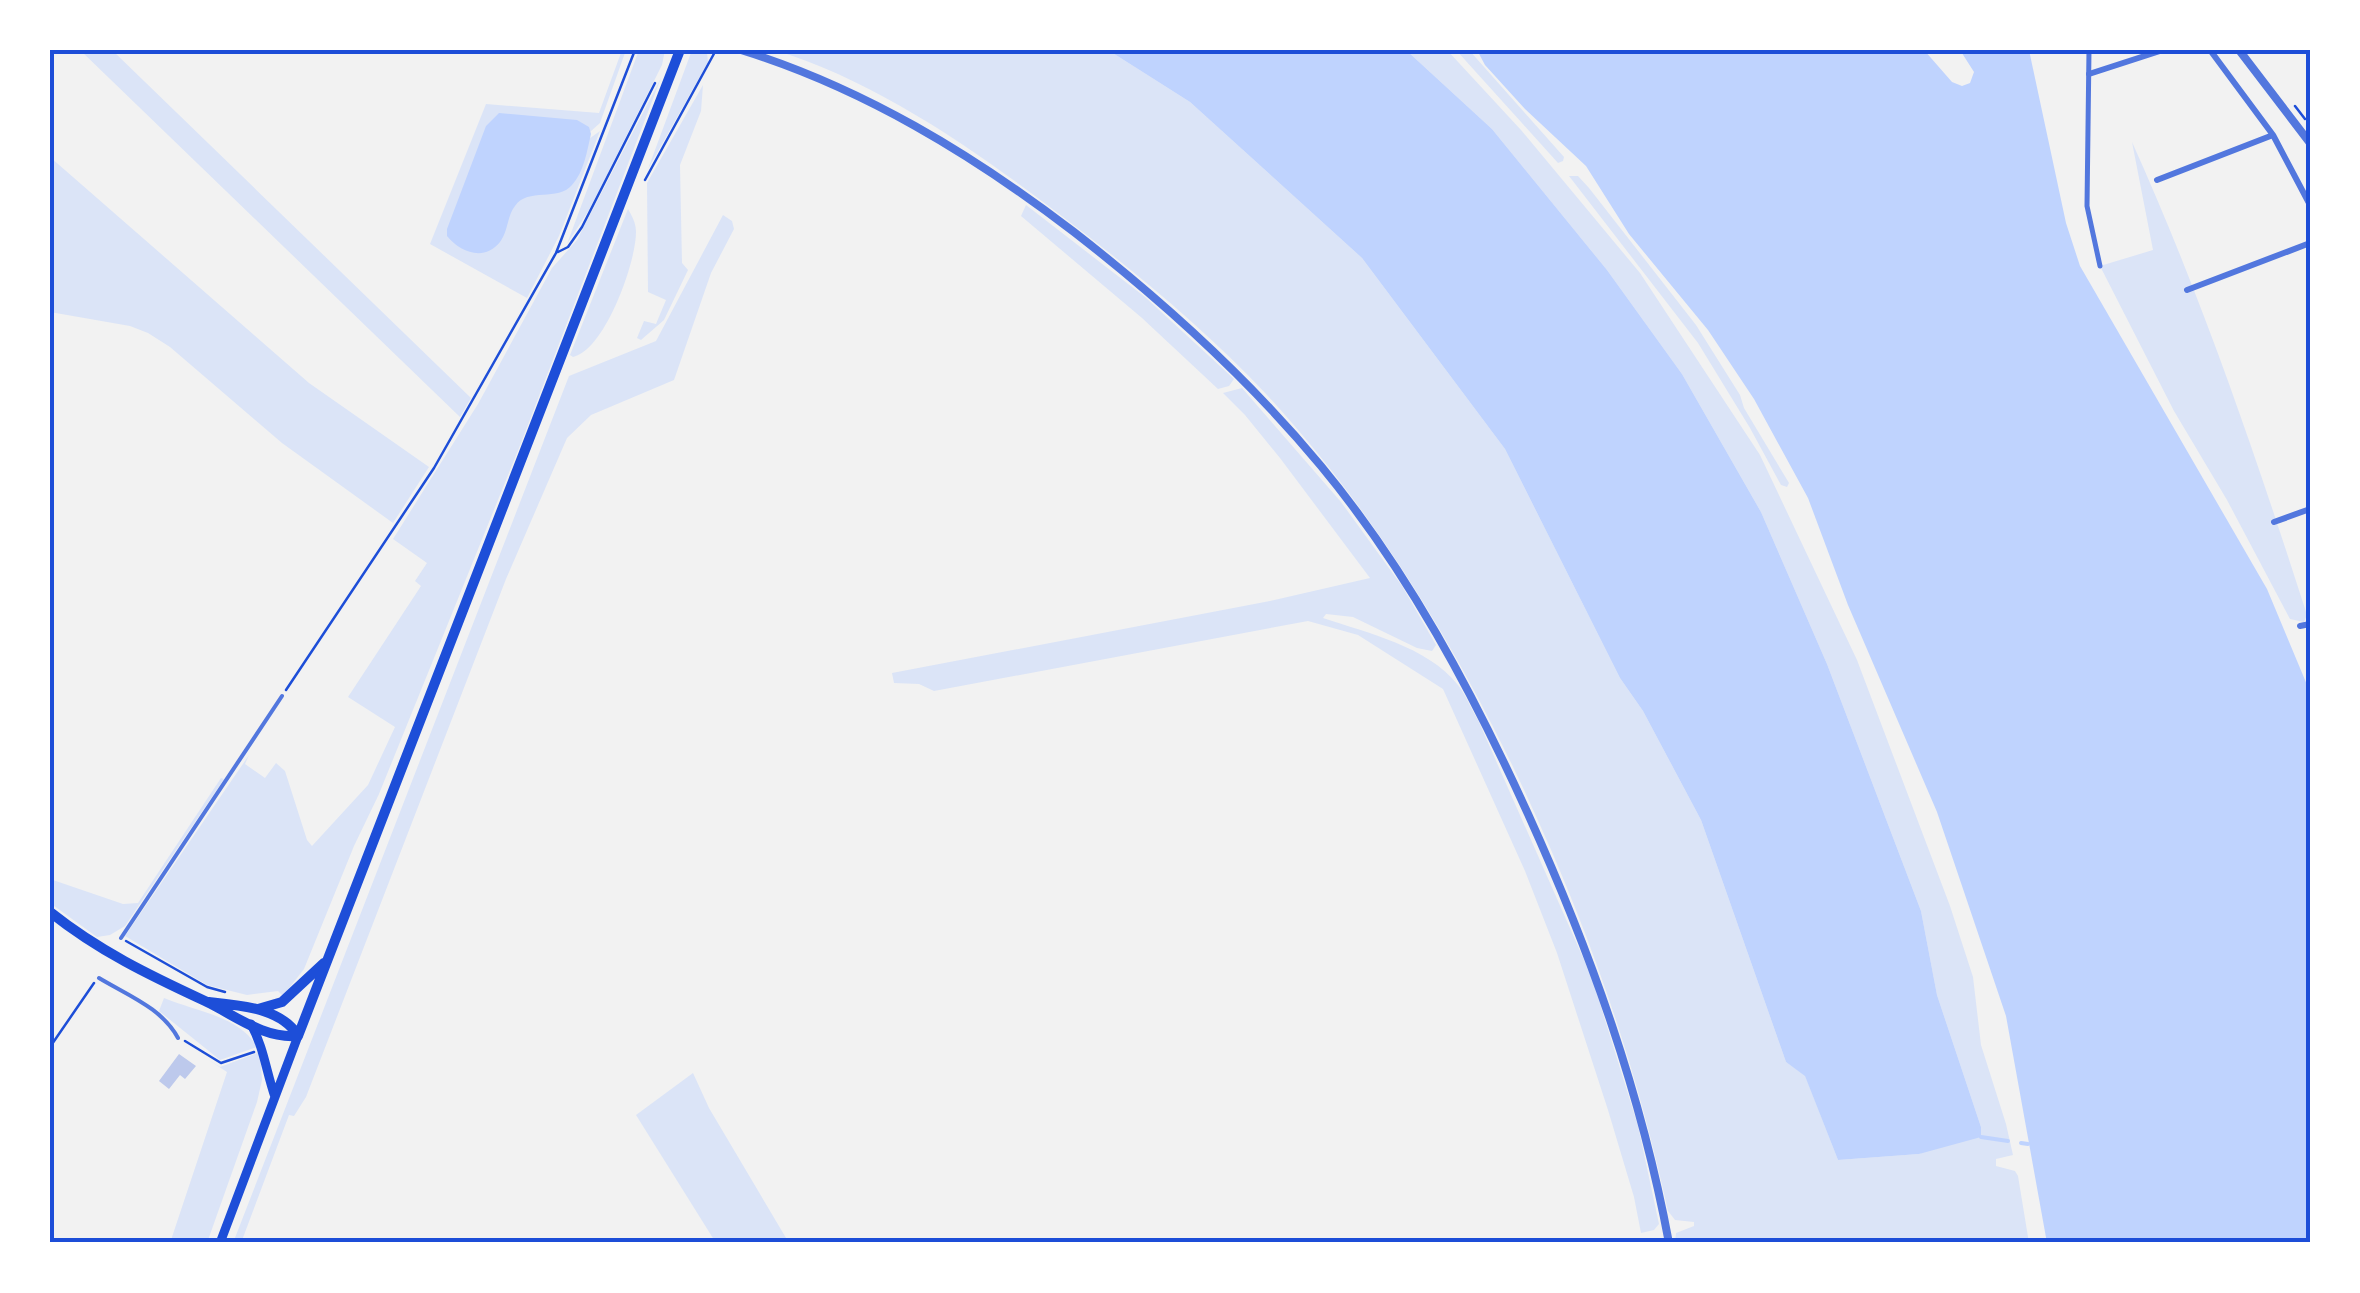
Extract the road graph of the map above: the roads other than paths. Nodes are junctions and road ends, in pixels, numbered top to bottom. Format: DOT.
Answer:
graph roads {
  1 [pos="680,50"];
  2 [pos="741,50"];
  3 [pos="2089,50"];
  4 [pos="2162,50"];
  5 [pos="2210,50"];
  6 [pos="2239,50"];
  7 [pos="2089,74"];
  8 [pos="2272,135"];
  9 [pos="2310,144"];
  10 [pos="2156,180"];
  11 [pos="2310,205"];
  12 [pos="2310,243"];
  13 [pos="2100,266"];
  14 [pos="2187,290"];
  15 [pos="2310,509"];
  16 [pos="2274,522"];
  17 [pos="2310,624"];
  18 [pos="2300,626"];
  19 [pos="282,696"];
  20 [pos="50,912"];
  21 [pos="121,938"];
  22 [pos="329,959"];
  23 [pos="99,978"];
  24 [pos="208,1002"];
  25 [pos="255,1010"];
  26 [pos="250,1024"];
  27 [pos="298,1036"];
  28 [pos="178,1038"];
  29 [pos="275,1097"];
  30 [pos="220,1243"];
  31 [pos="1669,1243"];
  1 -- 22 [label="main road"];
  2 -- 31 [label="street"];
  3 -- 7 [label="street"];
  4 -- 7 [label="street"];
  5 -- 8 [label="street"];
  6 -- 9 [label="street"];
  7 -- 13 [label="street"];
  8 -- 10 [label="street"];
  8 -- 11 [label="street"];
  12 -- 14 [label="street"];
  15 -- 16 [label="street"];
  17 -- 18 [label="street"];
  19 -- 21 [label="lane"];
  20 -- 24 [label="main road"];
  22 -- 25 [label="main road"];
  22 -- 27 [label="main road"];
  23 -- 28 [label="lane"];
  24 -- 25 [label="main road"];
  24 -- 26 [label="main road"];
  25 -- 27 [label="main road"];
  26 -- 27 [label="main road"];
  26 -- 29 [label="main road"];
  27 -- 29 [label="main road"];
  29 -- 30 [label="main road"];
}
